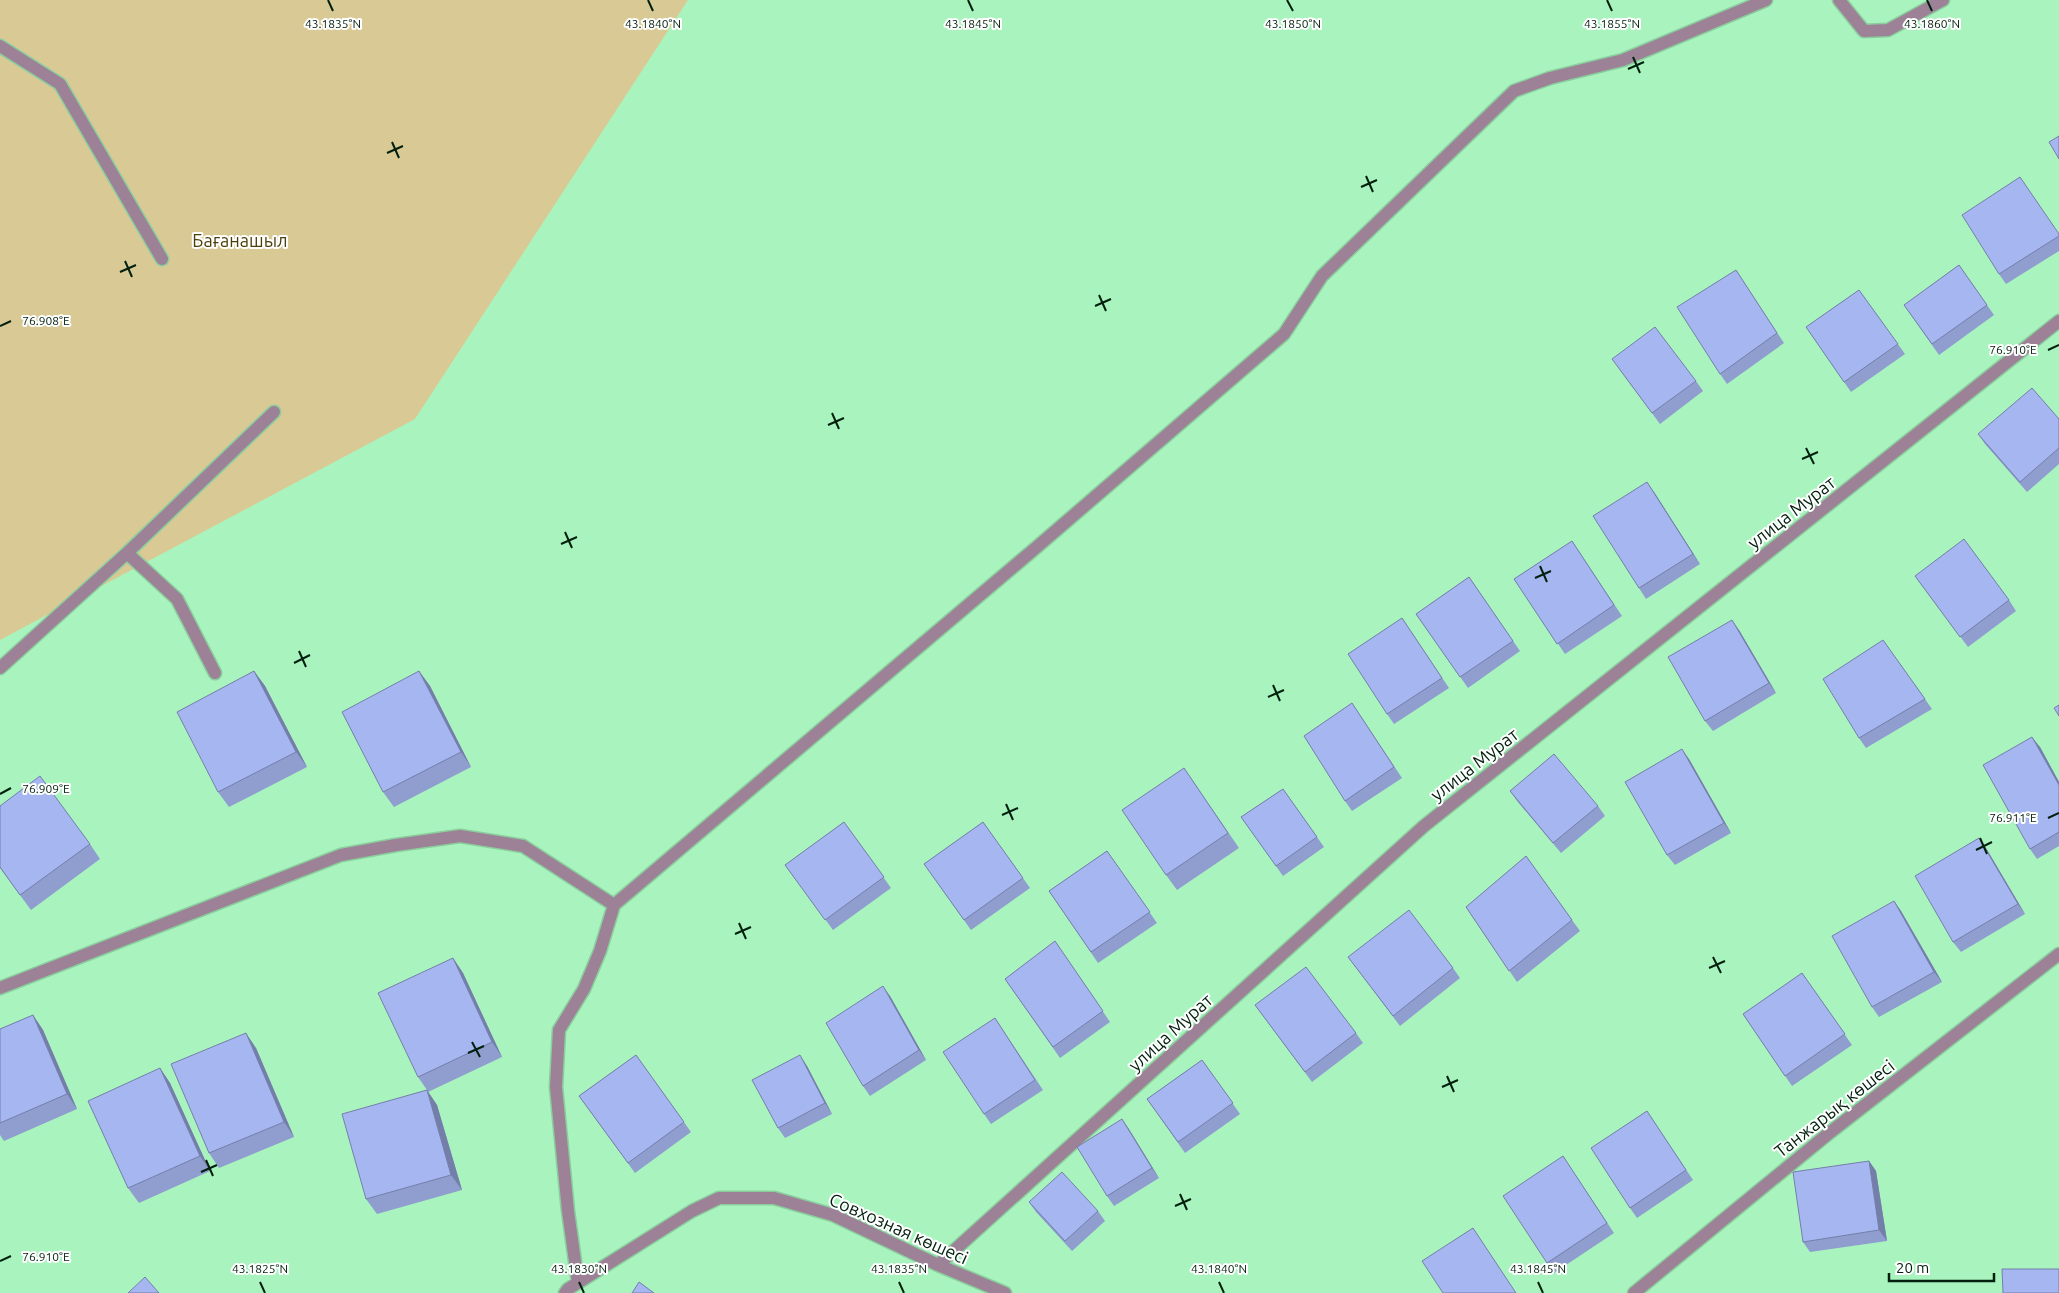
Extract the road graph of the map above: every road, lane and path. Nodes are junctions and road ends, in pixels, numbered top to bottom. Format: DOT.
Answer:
graph roads {
  1 [pos="1766,0"];
  2 [pos="1839,0"];
  3 [pos="1943,0"];
  4 [pos="0,46"];
  5 [pos="162,259"];
  6 [pos="2059,321"];
  7 [pos="274,412"];
  8 [pos="127,553"];
  9 [pos="0,668"];
  10 [pos="215,673"];
  11 [pos="614,905"];
  12 [pos="2059,954"];
  13 [pos="0,988"];
  14 [pos="938,1265"];
  15 [pos="578,1283"];
  16 [pos="565,1293"];
  17 [pos="1005,1293"];
  18 [pos="1634,1293"];
  1 -- 11 [label="street"];
  2 -- 3 [label="street"];
  4 -- 5 [label="street"];
  6 -- 14 [label="street, улица Мурат"];
  7 -- 8 [label="street"];
  8 -- 9 [label="street"];
  8 -- 10 [label="street"];
  11 -- 13 [label="street"];
  11 -- 15 [label="street"];
  12 -- 18 [label="street, Танжарық көшесі"];
  14 -- 15 [label="street, Совхозная көшесі"];
  14 -- 17 [label="street, Совхозная көшесі"];
  15 -- 16 [label="street, Совхозная көшесі"];
}
